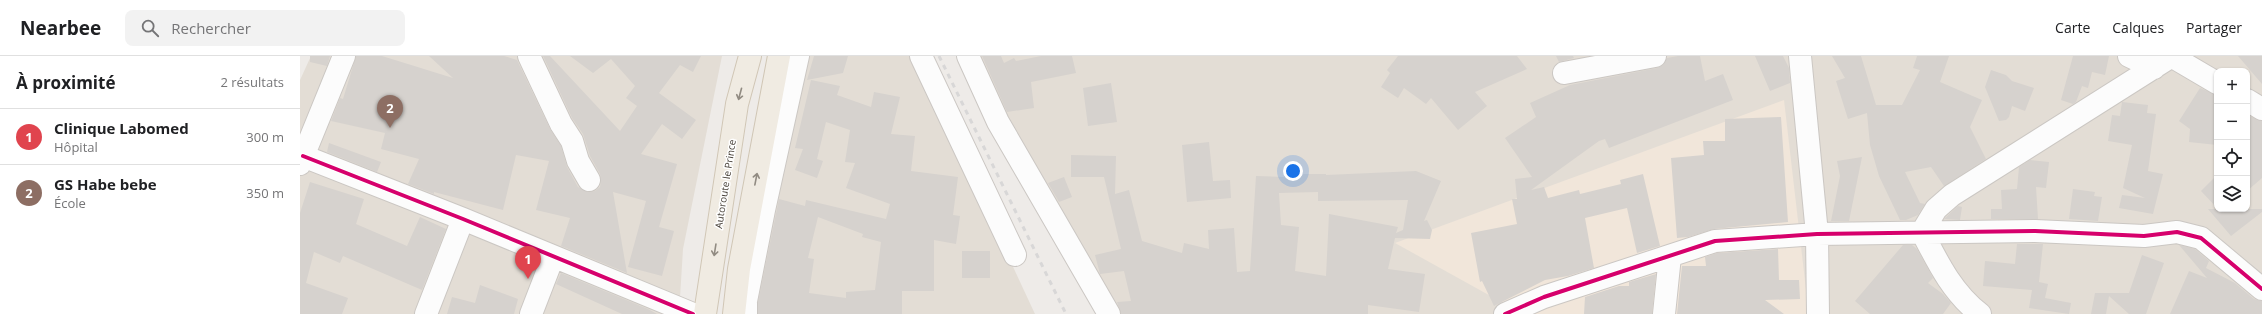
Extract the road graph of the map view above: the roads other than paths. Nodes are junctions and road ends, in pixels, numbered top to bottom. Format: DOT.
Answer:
graph roads {
  1 [pos="344,56"];
  2 [pos="529,56"];
  3 [pos="750,56"];
  4 [pos="779,56"];
  5 [pos="798,56"];
  6 [pos="921,56"];
  7 [pos="968,56"];
  8 [pos="1655,56"];
  9 [pos="1800,56"];
  10 [pos="2128,56"];
  11 [pos="2166,60"];
  12 [pos="1564,73"];
  13 [pos="2214,82"];
  14 [pos="2250,102"];
  15 [pos="2262,109"];
  16 [pos="302,160"];
  17 [pos="589,180"];
  18 [pos="463,219"];
  19 [pos="1922,232"];
  20 [pos="1816,234"];
  21 [pos="1015,255"];
  22 [pos="1670,256"];
  23 [pos="553,257"];
  24 [pos="2262,289"];
  25 [pos="426,314"];
  26 [pos="531,314"];
  27 [pos="693,314"];
  28 [pos="705,314"];
  29 [pos="734,314"];
  30 [pos="746,314"];
  31 [pos="1109,314"];
  32 [pos="1505,314"];
  33 [pos="1664,314"];
  34 [pos="1818,314"];
  35 [pos="1980,314"];
  1 -- 16 [label="street"];
  2 -- 17 [label="street"];
  3 -- 28 [label="main road, Autoroute le Prince, one-way"];
  29 -- 4 [label="main road, one-way"];
  5 -- 30 [label="street"];
  6 -- 21 [label="street"];
  7 -- 31 [label="street"];
  8 -- 12 [label="street"];
  9 -- 20 [label="street"];
  10 -- 11 [label="street"];
  11 -- 13 [label="street"];
  11 -- 19 [label="street"];
  14 -- 15 [label="street"];
  16 -- 18 [label="street"];
  18 -- 23 [label="street"];
  18 -- 25 [label="street"];
  19 -- 20 [label="street"];
  19 -- 24 [label="street"];
  19 -- 35 [label="street"];
  20 -- 22 [label="street"];
  20 -- 34 [label="street"];
  22 -- 32 [label="street"];
  22 -- 33 [label="street"];
  23 -- 26 [label="street"];
  23 -- 27 [label="street"];
}
